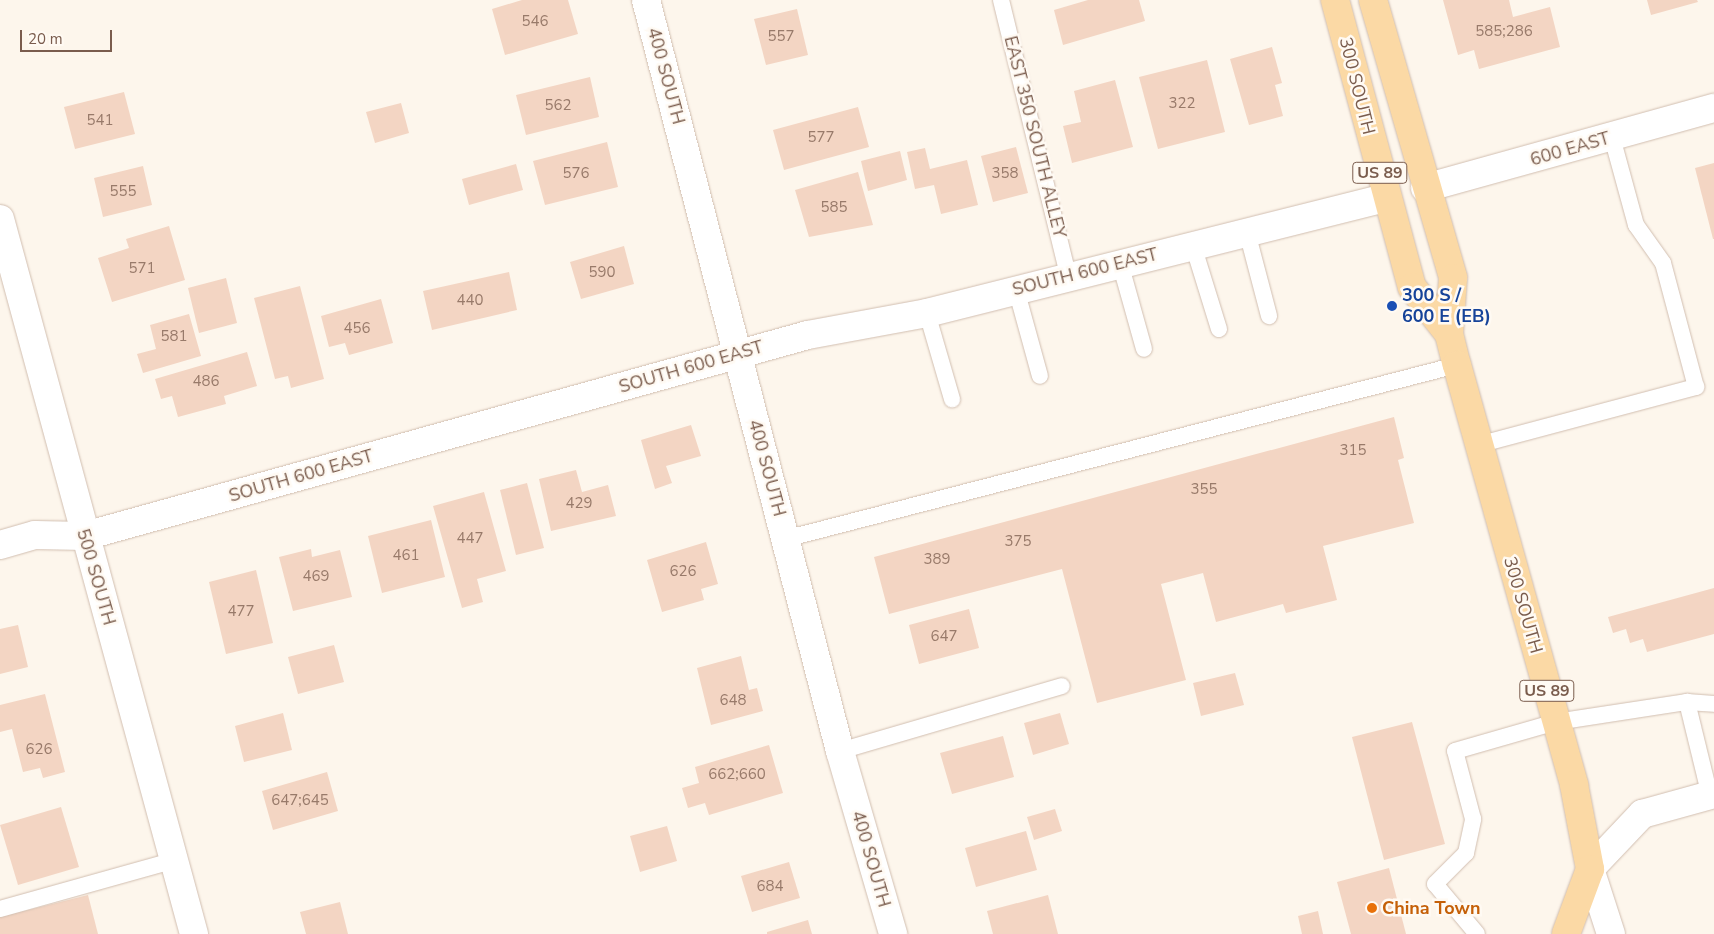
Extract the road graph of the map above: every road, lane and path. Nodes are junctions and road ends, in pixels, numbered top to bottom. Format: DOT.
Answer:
graph roads {
  1 [pos="646,0"];
  2 [pos="1001,0"];
  3 [pos="1335,0"];
  4 [pos="1373,0"];
  5 [pos="1714,108"];
  6 [pos="1612,137"];
  7 [pos="1426,188"];
  8 [pos="1386,198"];
  9 [pos="0,219"];
  10 [pos="1247,232"];
  11 [pos="1194,245"];
  12 [pos="1120,262"];
  13 [pos="1068,275"];
  14 [pos="1016,289"];
  15 [pos="927,313"];
  16 [pos="1269,316"];
  17 [pos="1219,329"];
  18 [pos="1449,334"];
  19 [pos="1144,349"];
  20 [pos="738,354"];
  21 [pos="1457,364"];
  22 [pos="1040,376"];
  23 [pos="952,399"];
  24 [pos="1478,445"];
  25 [pos="85,536"];
  26 [pos="786,539"];
  27 [pos="0,545"];
  28 [pos="1062,686"];
  29 [pos="1687,702"];
  30 [pos="1714,704"];
  31 [pos="1556,722"];
  32 [pos="840,751"];
  33 [pos="1712,795"];
  34 [pos="175,860"];
  35 [pos="1590,869"];
  36 [pos="0,909"];
  37 [pos="194,934"];
  38 [pos="893,934"];
  39 [pos="1477,934"];
  40 [pos="1566,934"];
  41 [pos="1611,934"];
  1 -- 20 [label="street, 400 SOUTH"];
  2 -- 13 [label="lane, EAST 350 SOUTH ALLEY"];
  3 -- 8 [label="main road, 300 SOUTH / US 89"];
  4 -- 7 [label="main road, 300 SOUTH / US 89"];
  5 -- 6 [label="street, 600 EAST"];
  6 -- 7 [label="street, 600 EAST"];
  6 -- 24 [label="lane"];
  7 -- 18 [label="main road, 300 SOUTH / US 89"];
  8 -- 10 [label="street, SOUTH 600 EAST"];
  8 -- 18 [label="main road, 300 SOUTH / US 89"];
  9 -- 25 [label="street, 500 SOUTH"];
  10 -- 11 [label="street, SOUTH 600 EAST"];
  10 -- 16 [label="lane"];
  11 -- 12 [label="street, SOUTH 600 EAST"];
  11 -- 17 [label="lane"];
  12 -- 13 [label="street, SOUTH 600 EAST"];
  12 -- 19 [label="lane"];
  13 -- 14 [label="street, SOUTH 600 EAST"];
  14 -- 15 [label="street, SOUTH 600 EAST"];
  14 -- 22 [label="lane"];
  15 -- 20 [label="street, SOUTH 600 EAST"];
  15 -- 23 [label="lane"];
  18 -- 21 [label="main road, 300 SOUTH / US 89"];
  20 -- 25 [label="street, SOUTH 600 EAST"];
  20 -- 26 [label="street, 400 SOUTH"];
  21 -- 24 [label="main road, 300 SOUTH / US 89"];
  21 -- 26 [label="lane"];
  24 -- 31 [label="main road, 300 SOUTH / US 89"];
  25 -- 27 [label="street, SOUTH 600 EAST"];
  25 -- 34 [label="street, 500 SOUTH"];
  26 -- 32 [label="street, 400 SOUTH"];
  28 -- 32 [label="lane"];
  29 -- 30 [label="lane"];
  29 -- 31 [label="lane"];
  29 -- 33 [label="lane"];
  31 -- 35 [label="main road, 300 SOUTH / US 89"];
  31 -- 39 [label="lane"];
  32 -- 38 [label="street, 400 SOUTH"];
  33 -- 35 [label="street"];
  34 -- 36 [label="lane"];
  34 -- 37 [label="street, 500 SOUTH"];
  35 -- 40 [label="main road"];
  35 -- 41 [label="street, 300 SOUTH"];
}
